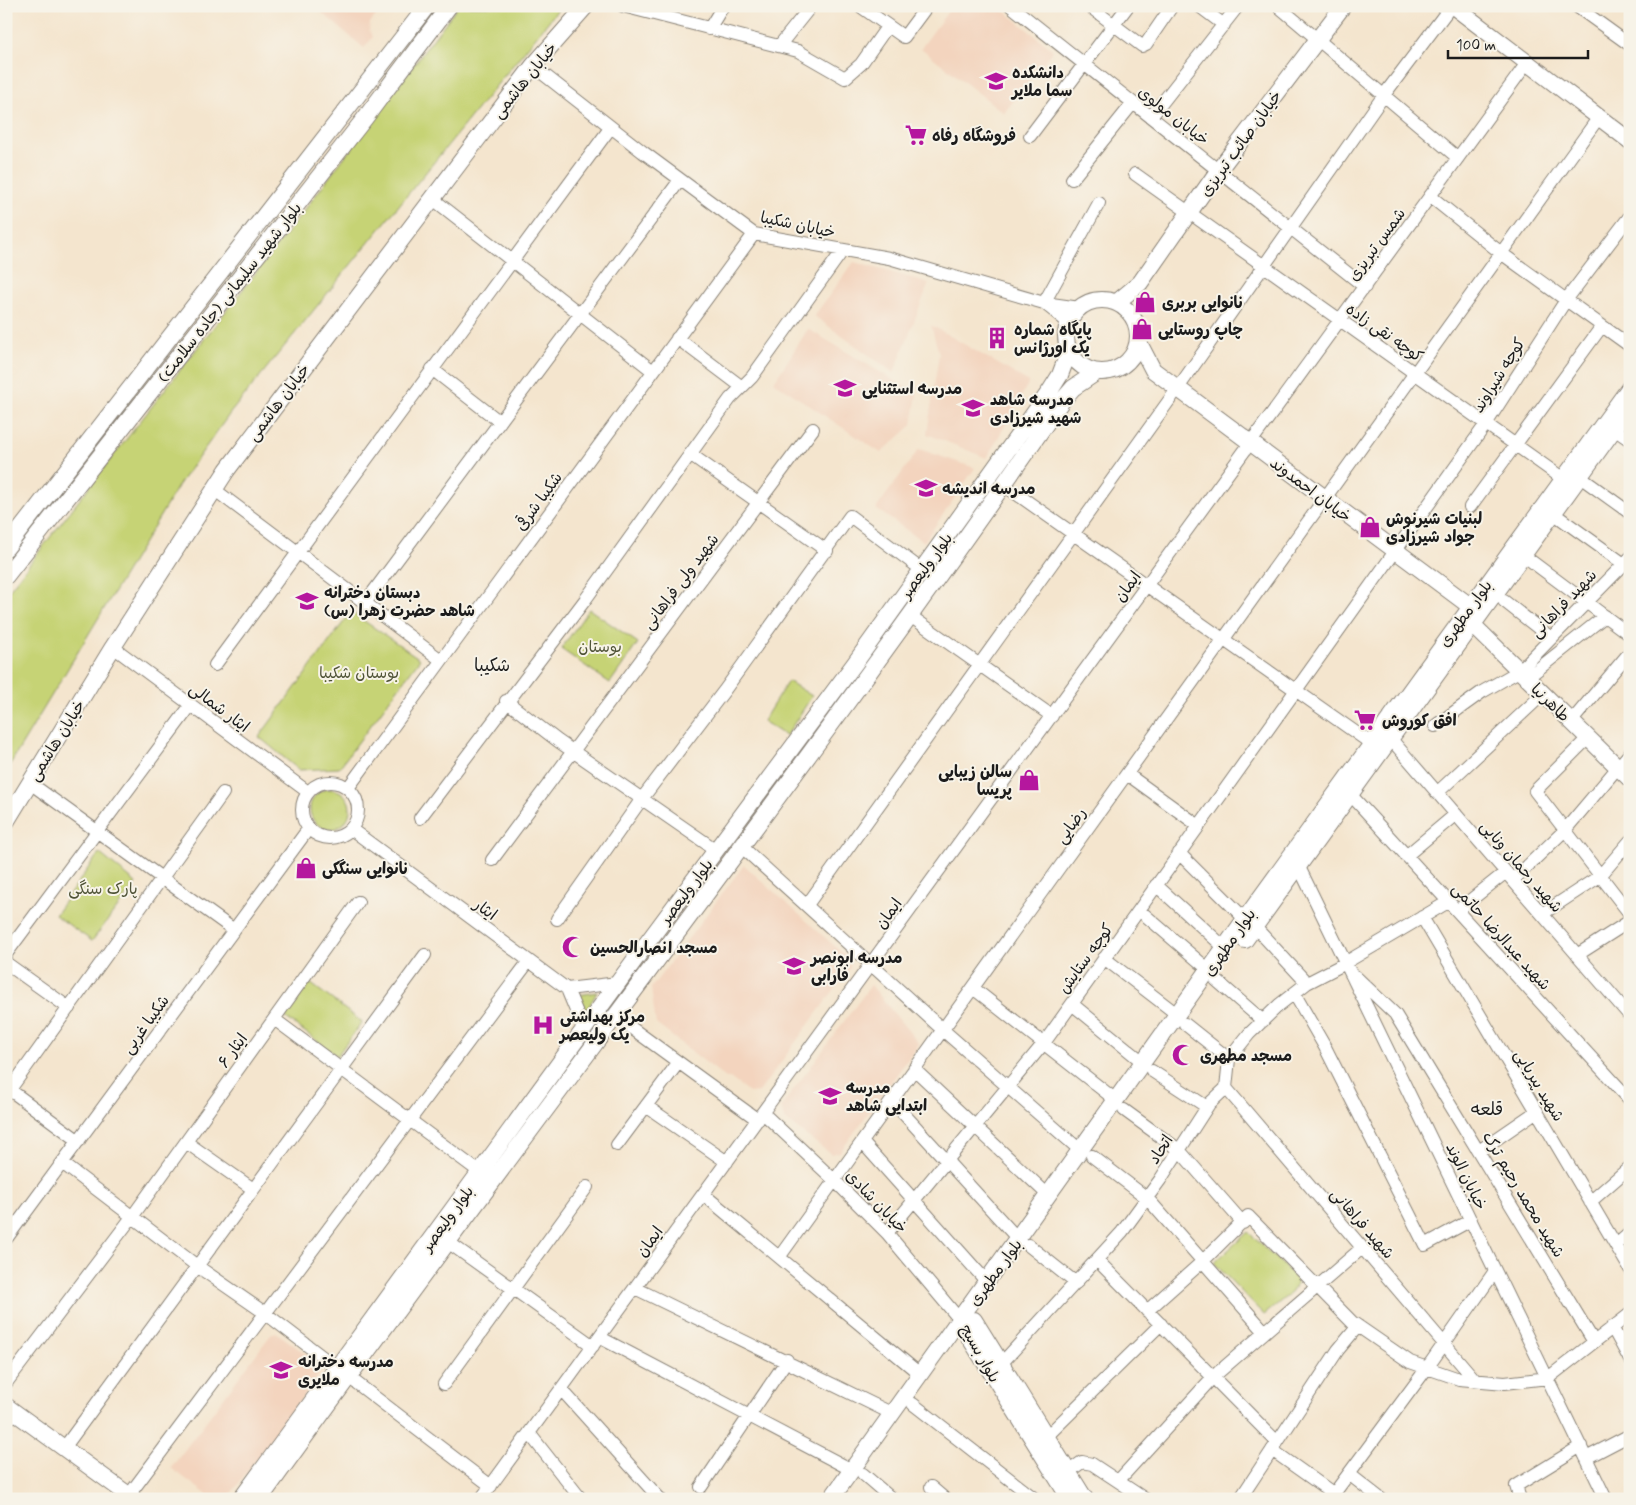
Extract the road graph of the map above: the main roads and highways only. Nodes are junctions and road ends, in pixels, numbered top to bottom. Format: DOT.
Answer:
graph roads {
  1 [pos="427,6"];
  2 [pos="449,6"];
  3 [pos="586,6"];
  4 [pos="1343,6"];
  5 [pos="1452,6"];
  6 [pos="1630,141"];
  7 [pos="1140,283"];
  8 [pos="1116,303"];
  9 [pos="1135,323"];
  10 [pos="1138,341"];
  11 [pos="1069,350"];
  12 [pos="1116,370"];
  13 [pos="1153,370"];
  14 [pos="1098,372"];
  15 [pos="1630,387"];
  16 [pos="1630,407"];
  17 [pos="6,548"];
  18 [pos="6,576"];
  19 [pos="1470,606"];
  20 [pos="1473,625"];
  21 [pos="1624,773"];
  22 [pos="6,822"];
  23 [pos="741,846"];
  24 [pos="716,850"];
  25 [pos="1250,923"];
  26 [pos="1212,975"];
  27 [pos="1086,1153"];
  28 [pos="1023,1242"];
  29 [pos="967,1324"];
  30 [pos="342,1372"];
  31 [pos="6,1406"];
  32 [pos="858,1472"];
  33 [pos="132,1497"];
  34 [pos="241,1499"];
  35 [pos="260,1499"];
  36 [pos="831,1499"];
  37 [pos="845,1499"];
  38 [pos="1070,1499"];
  39 [pos="1085,1499"];
  1 -- 17 [label="main road, بلوار شهید سلیمانی (جاده سلامت)"];
  2 -- 18 [label="main road, بلوار شهید سلیمانی (جاده سلامت)"];
  3 -- 22 [label="main road, خیابان هاشمی"];
  4 -- 7 [label="main road, خیابان صائب تبریزی"];
  5 -- 6 [label="main road"];
  7 -- 8 [label="main road"];
  7 -- 9 [label="main road"];
  8 -- 9 [label="main road"];
  8 -- 11 [label="main road"];
  9 -- 10 [label="main road"];
  10 -- 12 [label="main road"];
  10 -- 13 [label="main road"];
  11 -- 14 [label="main road"];
  11 -- 24 [label="main road, بلوار ولیعصر"];
  12 -- 13 [label="main road"];
  12 -- 14 [label="main road"];
  13 -- 19 [label="main road, خیابان احمدوند"];
  14 -- 23 [label="main road, بلوار ولیعصر"];
  15 -- 19 [label="main road, بلوار مطهری"];
  16 -- 20 [label="main road, بلوار مطهری"];
  19 -- 20 [label="main road"];
  19 -- 25 [label="main road, بلوار مطهری"];
  20 -- 21 [label="main road, طاهرنیا"];
  20 -- 25 [label="main road, بلوار مطهری"];
  23 -- 24 [label="main road"];
  23 -- 30 [label="main road, بلوار ولیعصر"];
  24 -- 30 [label="main road, بلوار ولیعصر"];
  25 -- 26 [label="main road, بلوار مطهری"];
  25 -- 26 [label="main road, بلوار مطهری"];
  26 -- 27 [label="main road, بلوار مطهری"];
  27 -- 28 [label="main road, بلوار مطهری"];
  27 -- 28 [label="main road, بلوار مطهری"];
  28 -- 29 [label="main road, بلوار مطهری"];
  28 -- 29 [label="main road, بلوار مطهری"];
  29 -- 32 [label="main road, بلوار مطهری"];
  29 -- 32 [label="main road, بلوار مطهری"];
  29 -- 38 [label="main road, بلوار بسیج"];
  29 -- 39 [label="main road, بلوار بسیج"];
  30 -- 34 [label="main road, بلوار ولیعصر"];
  30 -- 35 [label="main road, بلوار ولیعصر"];
  31 -- 33 [label="main road"];
  32 -- 36 [label="main road, بلوار مطهری"];
  32 -- 37 [label="main road, بلوار مطهری"];
}
